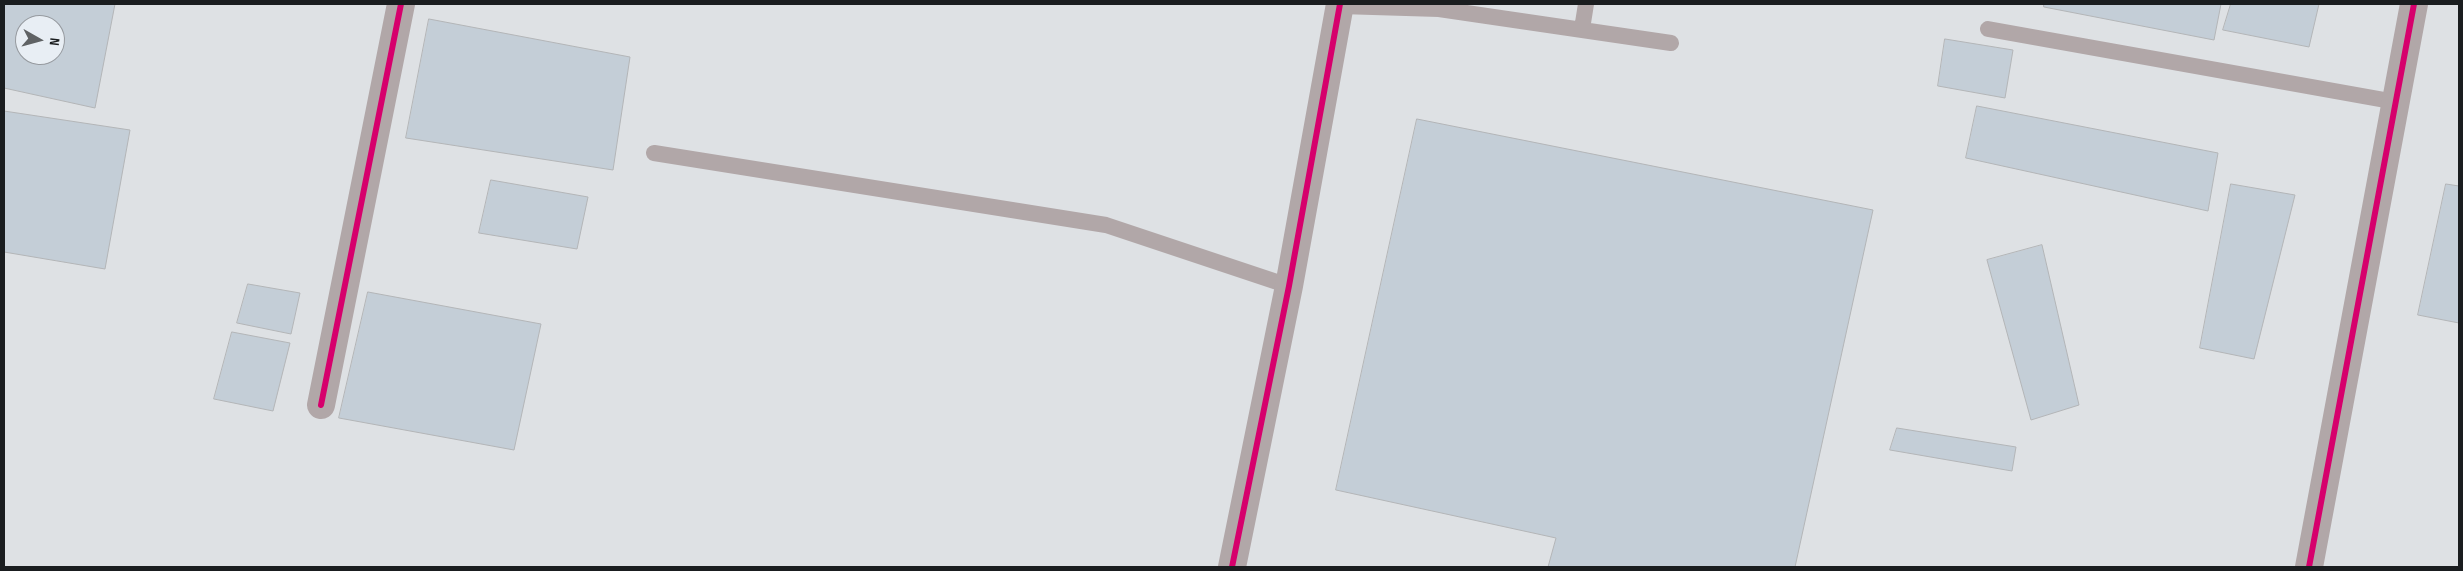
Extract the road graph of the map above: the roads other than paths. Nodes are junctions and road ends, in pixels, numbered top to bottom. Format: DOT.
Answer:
graph roads {
  1 [pos="401,4"];
  2 [pos="1586,4"];
  3 [pos="2414,4"];
  4 [pos="1340,5"];
  5 [pos="1440,7"];
  6 [pos="1582,29"];
  7 [pos="1988,29"];
  8 [pos="1671,43"];
  9 [pos="2396,102"];
  10 [pos="654,153"];
  11 [pos="1290,286"];
  12 [pos="321,406"];
  13 [pos="1232,567"];
  14 [pos="2309,567"];
  1 -- 12 [label="street"];
  2 -- 6 [label="lane"];
  3 -- 9 [label="street"];
  4 -- 5 [label="lane"];
  4 -- 11 [label="street"];
  5 -- 6 [label="lane"];
  6 -- 8 [label="lane"];
  7 -- 9 [label="lane"];
  9 -- 14 [label="street"];
  10 -- 11 [label="lane"];
  11 -- 13 [label="street"];
}
